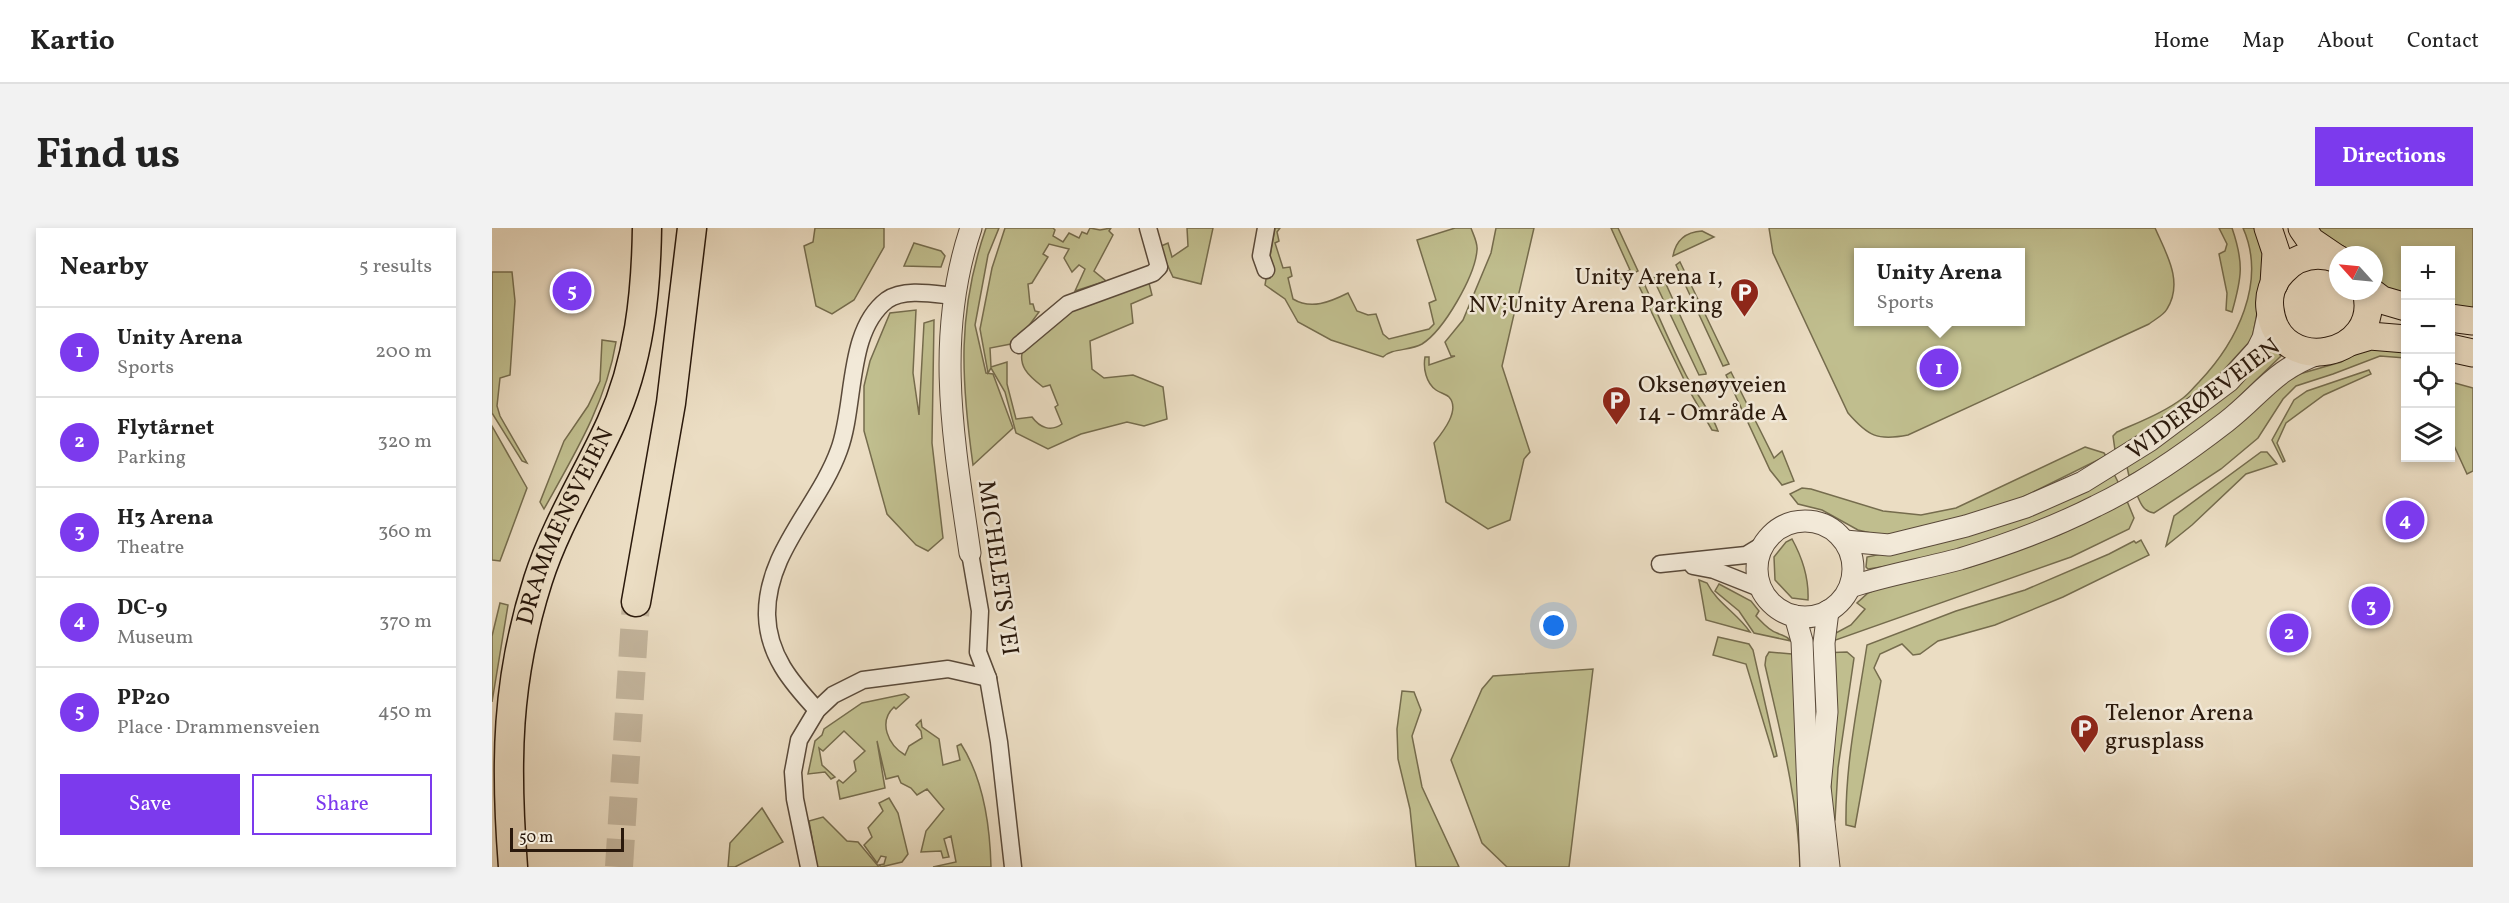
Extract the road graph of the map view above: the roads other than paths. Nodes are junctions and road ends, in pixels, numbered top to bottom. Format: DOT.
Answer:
graph roads {
  1 [pos="647,228"];
  2 [pos="692,228"];
  3 [pos="971,228"];
  4 [pos="1148,228"];
  5 [pos="1266,228"];
  6 [pos="2268,228"];
  7 [pos="2302,228"];
  8 [pos="2329,253"];
  9 [pos="2329,257"];
  10 [pos="1266,270"];
  11 [pos="2272,295"];
  12 [pos="954,296"];
  13 [pos="2368,300"];
  14 [pos="2382,300"];
  15 [pos="2401,306"];
  16 [pos="2455,319"];
  17 [pos="2473,321"];
  18 [pos="2401,339"];
  19 [pos="2350,342"];
  20 [pos="1019,345"];
  21 [pos="2455,349"];
  22 [pos="2321,353"];
  23 [pos="2473,353"];
  24 [pos="1845,541"];
  25 [pos="1764,544"];
  26 [pos="970,553"];
  27 [pos="1680,563"];
  28 [pos="1660,564"];
  29 [pos="1850,587"];
  30 [pos="1762,590"];
  31 [pos="636,602"];
  32 [pos="1828,611"];
  33 [pos="1796,616"];
  34 [pos="988,678"];
  35 [pos="817,710"];
  36 [pos="513,867"];
  37 [pos="810,867"];
  38 [pos="1013,867"];
  39 [pos="1811,867"];
  40 [pos="1828,867"];
  1 -- 36 [label="highway, DRAMMENSVEIEN"];
  2 -- 31 [label="highway"];
  3 -- 12 [label="street, MICHELETS VEI"];
  4 -- 20 [label="street"];
  5 -- 10 [label="street"];
  6 -- 11 [label="main road"];
  7 -- 8 [label="main road"];
  9 -- 11 [label="main road"];
  11 -- 22 [label="main road"];
  11 -- 24 [label="street, WIDERØEVEIEN"];
  12 -- 26 [label="street, MICHELETS VEI"];
  12 -- 35 [label="street"];
  13 -- 19 [label="main road"];
  14 -- 15 [label="main road"];
  16 -- 17 [label="main road"];
  18 -- 19 [label="main road"];
  19 -- 22 [label="main road"];
  21 -- 23 [label="main road"];
  22 -- 29 [label="street, WIDERØEVEIEN"];
  24 -- 25 [label="street"];
  24 -- 29 [label="street"];
  25 -- 27 [label="street"];
  25 -- 30 [label="street"];
  26 -- 34 [label="street, MICHELETS VEI"];
  27 -- 28 [label="street"];
  27 -- 30 [label="street"];
  29 -- 32 [label="street"];
  30 -- 33 [label="street"];
  32 -- 33 [label="street"];
  32 -- 40 [label="street"];
  33 -- 39 [label="street"];
  34 -- 35 [label="street, MICHELETS VEI"];
  34 -- 38 [label="street"];
  35 -- 37 [label="street, MICHELETS VEI"];
}
